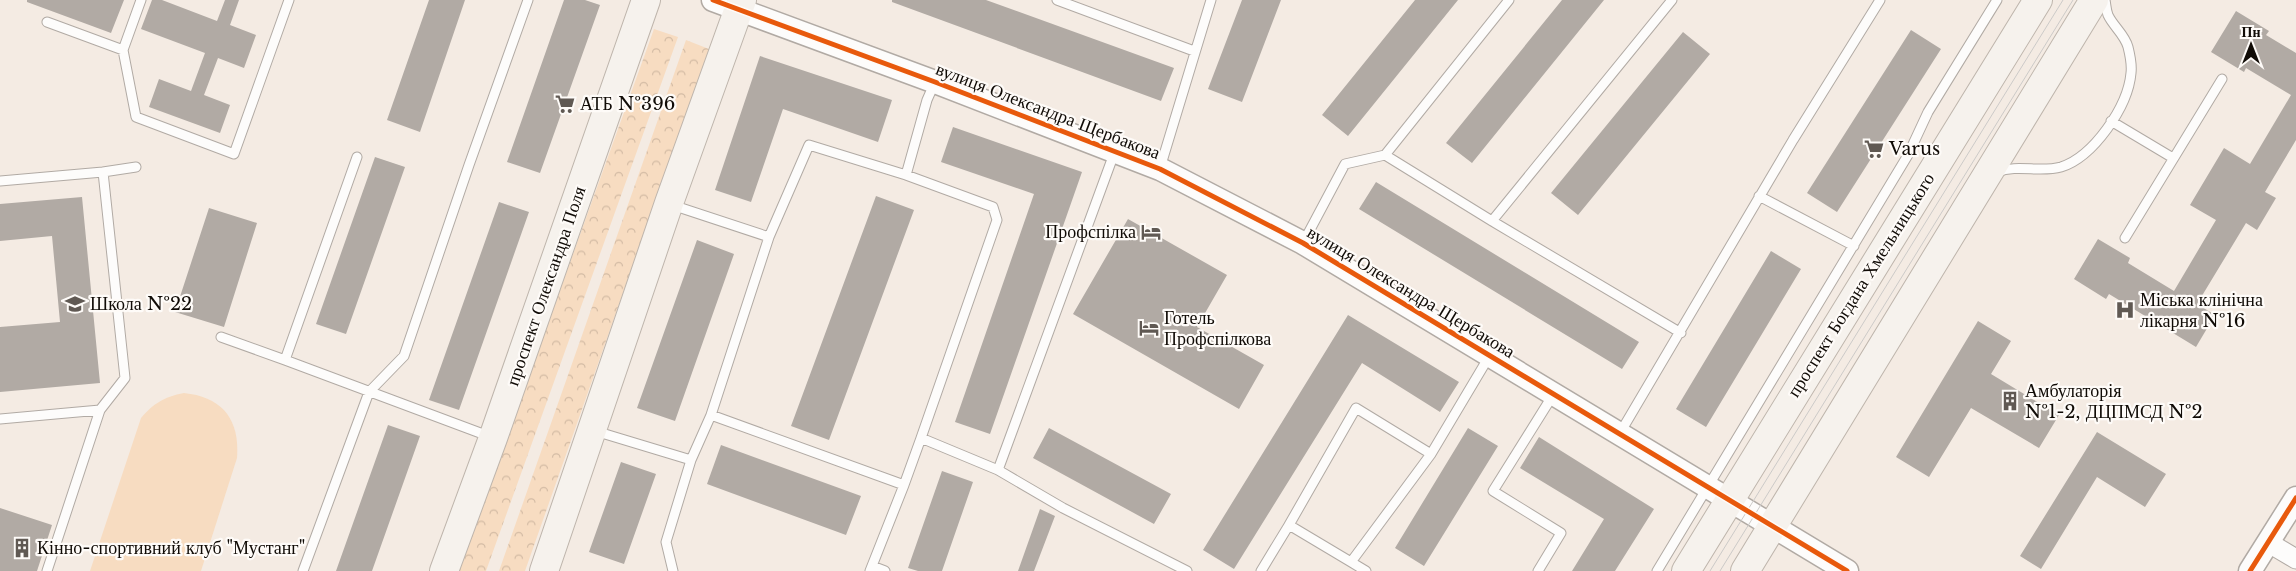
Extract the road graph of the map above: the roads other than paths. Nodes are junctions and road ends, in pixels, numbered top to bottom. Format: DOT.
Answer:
graph roads {
  1 [pos="141,0"];
  2 [pos="289,0"];
  3 [pos="528,0"];
  4 [pos="646,0"];
  5 [pos="713,0"];
  6 [pos="1057,0"];
  7 [pos="1211,0"];
  8 [pos="1509,0"];
  9 [pos="1672,0"];
  10 [pos="1880,0"];
  11 [pos="1997,0"];
  12 [pos="2038,0"];
  13 [pos="2094,0"];
  14 [pos="2105,0"];
  15 [pos="740,4"];
  16 [pos="47,22"];
  17 [pos="123,50"];
  18 [pos="1194,51"];
  19 [pos="2222,79"];
  20 [pos="935,82"];
  21 [pos="2112,121"];
  22 [pos="1116,151"];
  23 [pos="1385,155"];
  24 [pos="357,157"];
  25 [pos="2173,158"];
  26 [pos="136,167"];
  27 [pos="1160,169"];
  28 [pos="103,172"];
  29 [pos="906,175"];
  30 [pos="1987,177"];
  31 [pos="0,180"];
  32 [pos="1760,196"];
  33 [pos="669,203"];
  34 [pos="1492,221"];
  35 [pos="769,237"];
  36 [pos="2125,238"];
  37 [pos="1303,243"];
  38 [pos="1854,246"];
  39 [pos="1681,333"];
  40 [pos="221,337"];
  41 [pos="1490,355"];
  42 [pos="284,360"];
  43 [pos="369,392"];
  44 [pos="1554,393"];
  45 [pos="100,410"];
  46 [pos="711,415"];
  47 [pos="0,419"];
  48 [pos="591,430"];
  49 [pos="1620,433"];
  50 [pos="493,438"];
  51 [pos="921,438"];
  52 [pos="1431,454"];
  53 [pos="691,460"];
  54 [pos="998,470"];
  55 [pos="904,485"];
  56 [pos="1718,494"];
  57 [pos="2296,498"];
  58 [pos="1289,525"];
  59 [pos="1773,526"];
  60 [pos="2269,543"];
  61 [pos="2296,559"];
  62 [pos="1352,562"];
  63 [pos="871,569"];
  64 [pos="48,571"];
  65 [pos="303,571"];
  66 [pos="444,571"];
  67 [pos="544,571"];
  68 [pos="673,571"];
  69 [pos="885,571"];
  70 [pos="1187,571"];
  71 [pos="1261,571"];
  72 [pos="1366,571"];
  73 [pos="1538,571"];
  74 [pos="1656,571"];
  75 [pos="1686,571"];
  76 [pos="1744,571"];
  77 [pos="1847,571"];
  78 [pos="2250,571"];
  1 -- 17 [label="lane"];
  2 -- 17 [label="lane"];
  3 -- 43 [label="lane"];
  4 -- 50 [label="main road, проспект Олександра Поля"];
  5 -- 15 [label="street, вулиця Олександра Щербакова"];
  6 -- 18 [label="lane"];
  7 -- 18 [label="lane"];
  8 -- 23 [label="lane"];
  9 -- 34 [label="lane"];
  10 -- 32 [label="lane"];
  11 -- 38 [label="lane"];
  12 -- 56 [label="main road, проспект Богдана Хмельницького"];
  13 -- 30 [label="main road"];
  14 -- 21 [label="lane"];
  15 -- 20 [label="street, вулиця Олександра Щербакова"];
  15 -- 33 [label="main road"];
  16 -- 17 [label="lane"];
  18 -- 27 [label="lane"];
  19 -- 25 [label="lane"];
  20 -- 22 [label="street, вулиця Олександра Щербакова"];
  20 -- 29 [label="lane"];
  21 -- 25 [label="lane"];
  21 -- 30 [label="lane"];
  22 -- 27 [label="street, вулиця Олександра Щербакова"];
  22 -- 54 [label="lane"];
  23 -- 34 [label="lane"];
  23 -- 37 [label="lane"];
  24 -- 42 [label="lane"];
  25 -- 36 [label="lane"];
  26 -- 28 [label="lane"];
  27 -- 37 [label="street, вулиця Олександра Щербакова"];
  28 -- 31 [label="lane"];
  28 -- 45 [label="lane"];
  29 -- 35 [label="lane"];
  29 -- 51 [label="lane"];
  30 -- 59 [label="main road"];
  32 -- 38 [label="lane"];
  32 -- 39 [label="lane"];
  33 -- 35 [label="lane"];
  33 -- 48 [label="main road"];
  34 -- 39 [label="lane"];
  35 -- 46 [label="lane"];
  37 -- 41 [label="street, вулиця Олександра Щербакова"];
  38 -- 56 [label="lane"];
  39 -- 49 [label="lane"];
  40 -- 42 [label="lane"];
  41 -- 44 [label="street, вулиця Олександра Щербакова"];
  41 -- 52 [label="lane"];
  42 -- 43 [label="lane"];
  43 -- 50 [label="lane"];
  43 -- 65 [label="lane"];
  44 -- 49 [label="street, вулиця Олександра Щербакова"];
  44 -- 73 [label="lane"];
  45 -- 47 [label="lane"];
  45 -- 64 [label="lane"];
  46 -- 53 [label="lane"];
  46 -- 55 [label="lane"];
  48 -- 53 [label="lane"];
  48 -- 67 [label="main road"];
  49 -- 56 [label="street, вулиця Олександра Щербакова"];
  50 -- 66 [label="main road, проспект Олександра Поля"];
  51 -- 54 [label="lane"];
  51 -- 55 [label="lane"];
  52 -- 58 [label="lane"];
  52 -- 62 [label="lane"];
  53 -- 68 [label="lane"];
  54 -- 70 [label="lane"];
  55 -- 63 [label="lane"];
  56 -- 59 [label="street, вулиця Олександра Щербакова"];
  56 -- 74 [label="lane"];
  56 -- 75 [label="main road, проспект Богдана Хмельницького"];
  57 -- 60 [label="street"];
  58 -- 62 [label="lane"];
  58 -- 71 [label="lane"];
  59 -- 76 [label="main road"];
  59 -- 77 [label="street, вулиця Олександра Щербакова"];
  60 -- 61 [label="street"];
  60 -- 78 [label="street"];
  62 -- 72 [label="lane"];
  63 -- 69 [label="lane"];
}
